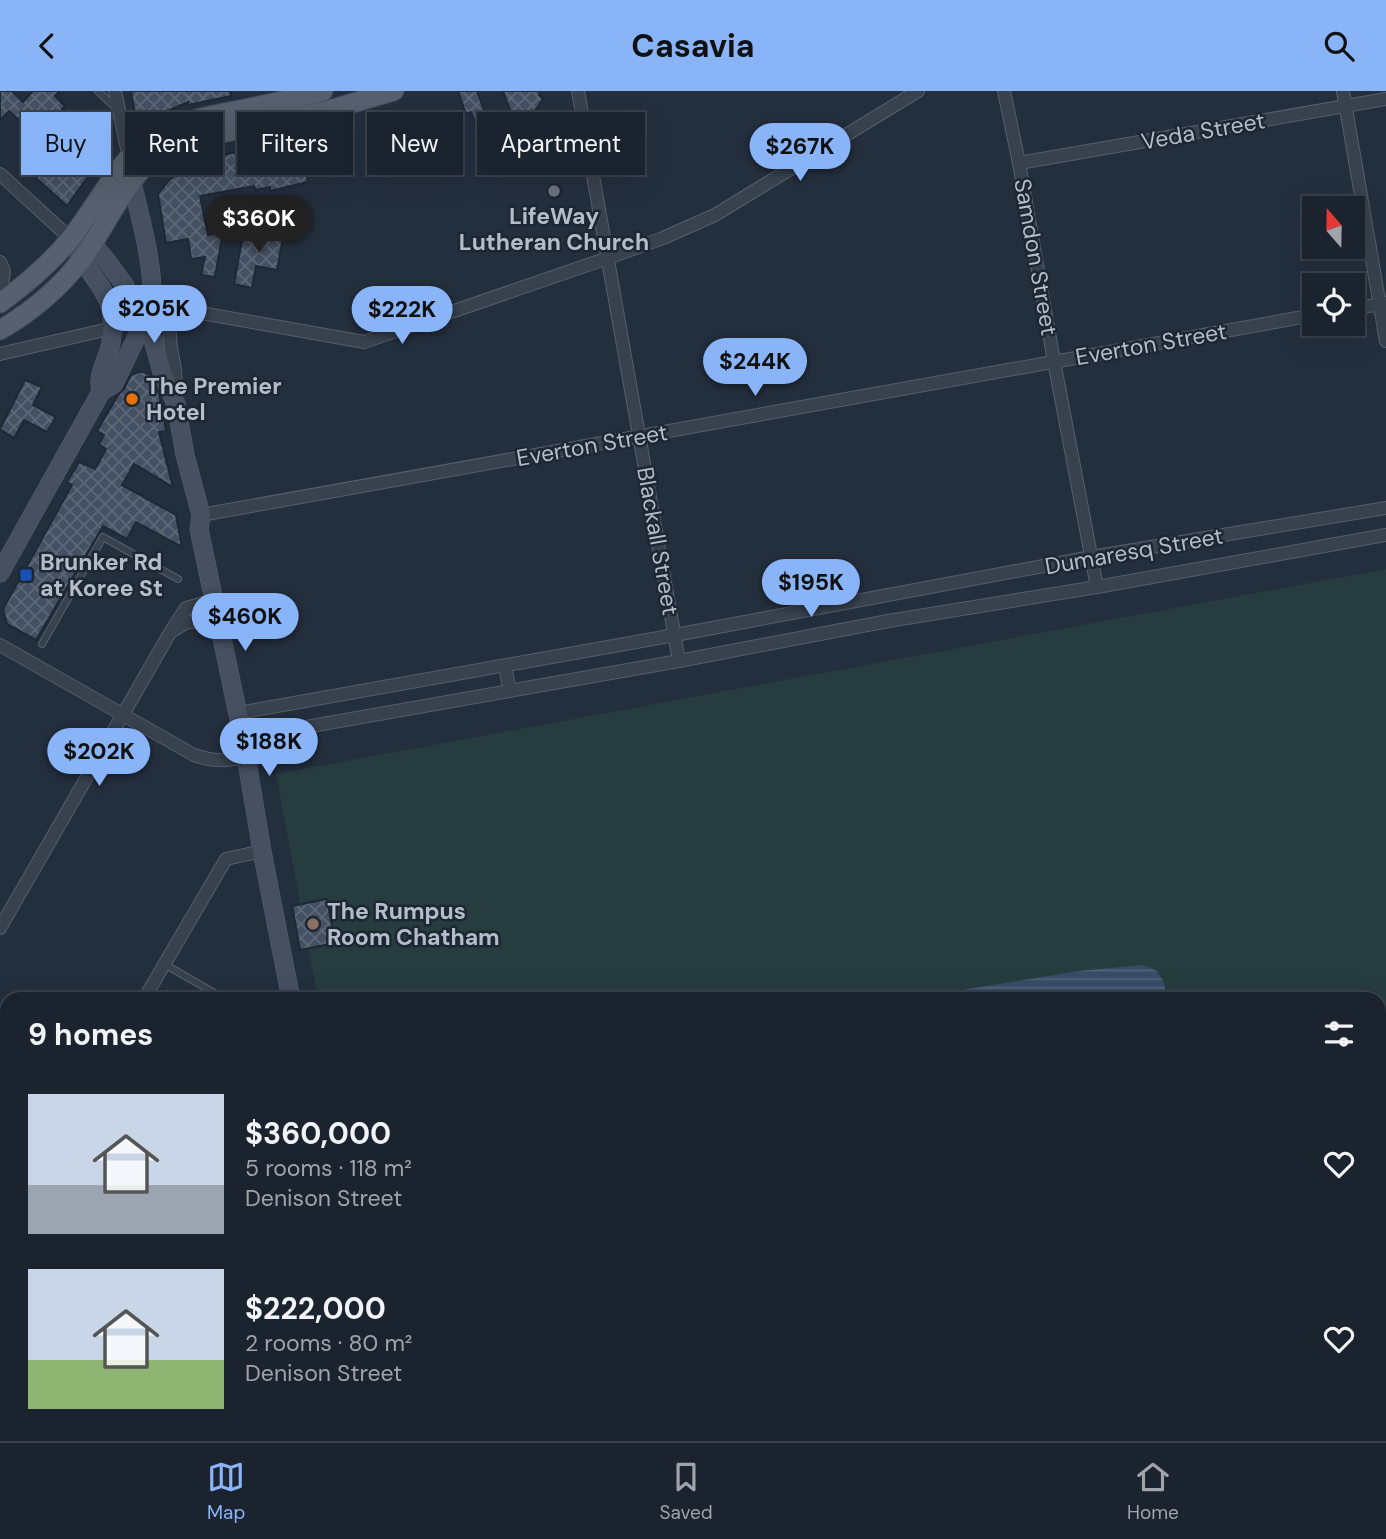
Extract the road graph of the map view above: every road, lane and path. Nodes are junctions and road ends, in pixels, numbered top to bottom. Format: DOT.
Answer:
graph roads {
  1 [pos="98,91"];
  2 [pos="115,91"];
  3 [pos="323,91"];
  4 [pos="394,91"];
  5 [pos="578,91"];
  6 [pos="918,91"];
  7 [pos="1004,91"];
  8 [pos="1343,91"];
  9 [pos="1386,99"];
  10 [pos="1346,106"];
  11 [pos="119,110"];
  12 [pos="223,114"];
  13 [pos="125,142"];
  14 [pos="125,162"];
  15 [pos="1019,163"];
  16 [pos="0,174"];
  17 [pos="132,182"];
  18 [pos="71,239"];
  19 [pos="87,252"];
  20 [pos="608,258"];
  21 [pos="0,262"];
  22 [pos="0,302"];
  23 [pos="1383,303"];
  24 [pos="1365,307"];
  25 [pos="1302,317"];
  26 [pos="142,324"];
  27 [pos="113,328"];
  28 [pos="0,330"];
  29 [pos="1386,341"];
  30 [pos="0,354"];
  31 [pos="1054,361"];
  32 [pos="101,391"];
  33 [pos="176,404"];
  34 [pos="639,436"];
  35 [pos="1386,508"];
  36 [pos="201,515"];
  37 [pos="1386,535"];
  38 [pos="1091,557"];
  39 [pos="0,573"];
  40 [pos="178,579"];
  41 [pos="1097,587"];
  42 [pos="883,595"];
  43 [pos="216,609"];
  44 [pos="888,621"];
  45 [pos="675,635"];
  46 [pos="42,644"];
  47 [pos="0,645"];
  48 [pos="679,661"];
  49 [pos="505,666"];
  50 [pos="510,691"];
  51 [pos="238,713"];
  52 [pos="122,715"];
  53 [pos="243,738"];
  54 [pos="246,757"];
  55 [pos="262,851"];
  56 [pos="0,928"];
  57 [pos="164,964"];
  58 [pos="148,992"];
  59 [pos="214,992"];
  60 [pos="290,992"];
  1 -- 11 [label="lane"];
  2 -- 11 [label="street"];
  3 -- 12 [label="main road"];
  4 -- 17 [label="main road"];
  5 -- 20 [label="street, Blackall Street"];
  6 -- 20 [label="street"];
  7 -- 15 [label="street, Samdon Street"];
  8 -- 10 [label="street"];
  9 -- 10 [label="street, Veda Street"];
  10 -- 15 [label="street, Veda Street"];
  10 -- 23 [label="street"];
  11 -- 13 [label="street"];
  14 -- 18 [label="main road"];
  15 -- 31 [label="street, Samdon Street"];
  16 -- 18 [label="street"];
  17 -- 19 [label="main road"];
  17 -- 26 [label="street"];
  18 -- 19 [label="street"];
  18 -- 22 [label="main road"];
  19 -- 26 [label="street"];
  19 -- 27 [label="street"];
  19 -- 28 [label="main road"];
  20 -- 33 [label="street"];
  20 -- 34 [label="street, Blackall Street"];
  21 -- 22 [label="street"];
  23 -- 24 [label="street"];
  23 -- 29 [label="street"];
  25 -- 31 [label="street, Everton Street"];
  26 -- 32 [label="street"];
  26 -- 33 [label="street"];
  27 -- 30 [label="street"];
  27 -- 32 [label="street"];
  31 -- 34 [label="street, Everton Street"];
  31 -- 38 [label="street, Samdon Street"];
  32 -- 39 [label="street"];
  33 -- 36 [label="street"];
  34 -- 36 [label="street, Everton Street"];
  34 -- 45 [label="street, Blackall Street"];
  35 -- 38 [label="street, Dumaresq Street"];
  36 -- 43 [label="street"];
  37 -- 41 [label="street, Dumaresq Street"];
  38 -- 41 [label="street, Samdon Street"];
  38 -- 42 [label="street, Dumaresq Street"];
  40 -- 46 [label="lane"];
  41 -- 44 [label="street, Dumaresq Street"];
  42 -- 44 [label="street"];
  42 -- 45 [label="street, Dumaresq Street"];
  43 -- 51 [label="street"];
  43 -- 52 [label="street"];
  44 -- 48 [label="street, Dumaresq Street"];
  45 -- 48 [label="street, Blackall Street"];
  45 -- 49 [label="street, Dumaresq Street"];
  47 -- 52 [label="street"];
  48 -- 50 [label="street, Dumaresq Street"];
  49 -- 50 [label="street"];
  49 -- 51 [label="street, Dumaresq Street"];
  50 -- 53 [label="street, Dumaresq Street"];
  51 -- 53 [label="street"];
  52 -- 54 [label="street"];
  52 -- 56 [label="street"];
  53 -- 54 [label="street"];
  54 -- 55 [label="street"];
  55 -- 57 [label="street"];
  55 -- 60 [label="street"];
  57 -- 58 [label="street"];
  57 -- 59 [label="lane"];
}
